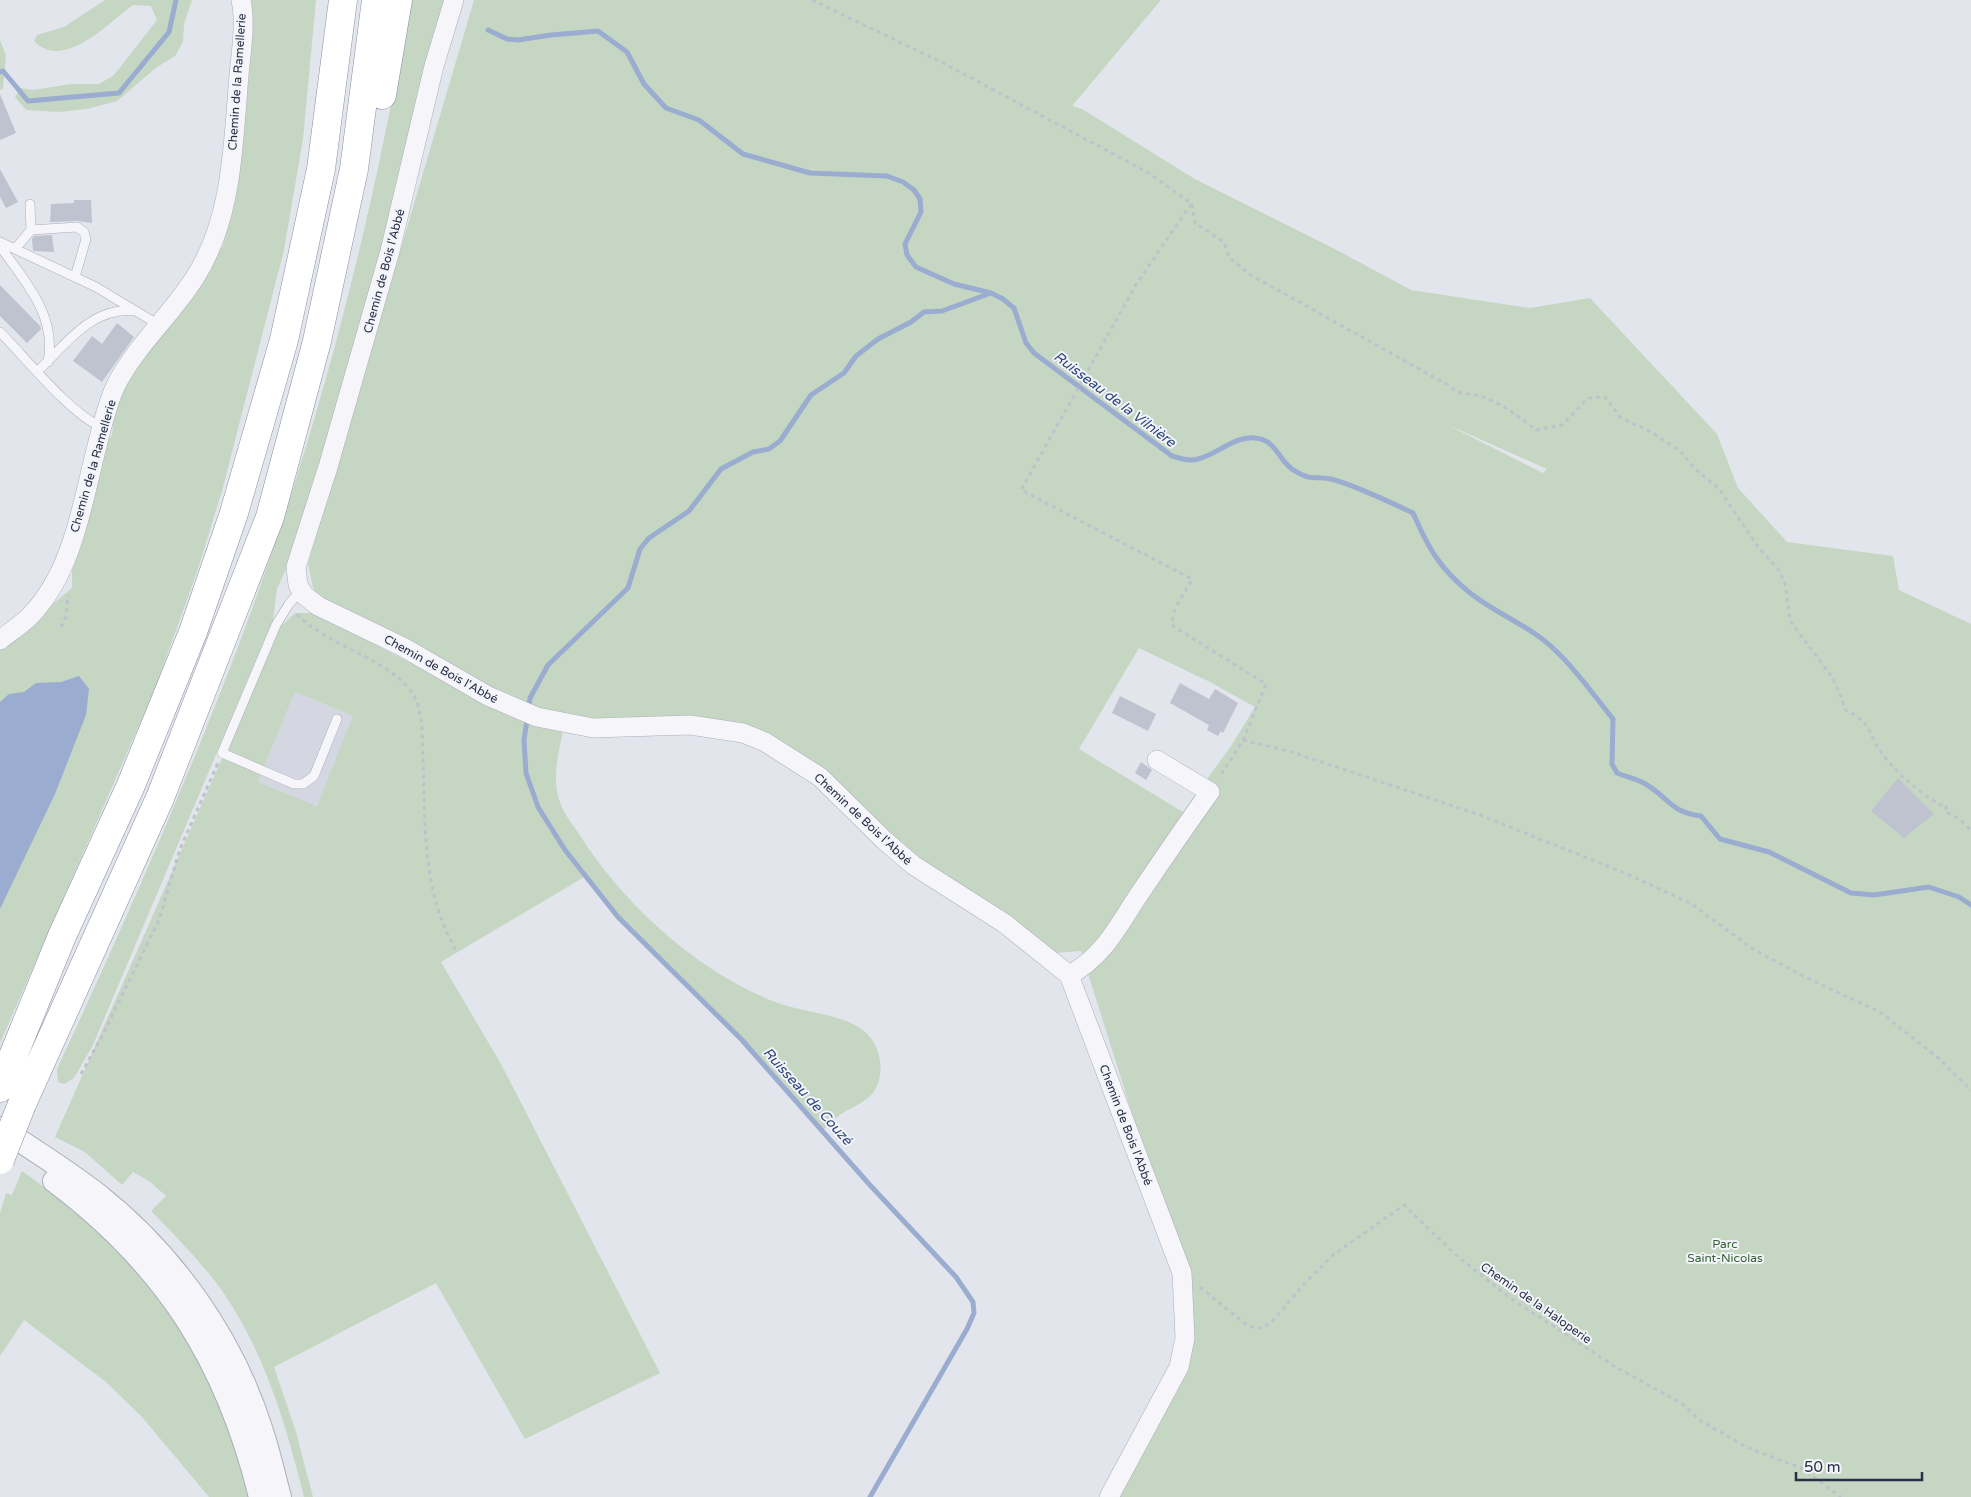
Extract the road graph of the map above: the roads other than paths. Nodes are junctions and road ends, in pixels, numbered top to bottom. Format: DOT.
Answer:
graph roads {
  1 [pos="241,0"];
  2 [pos="326,0"];
  3 [pos="343,0"];
  4 [pos="376,0"];
  5 [pos="398,0"];
  6 [pos="454,0"];
  7 [pos="321,169"];
  8 [pos="354,169"];
  9 [pos="30,204"];
  10 [pos="31,230"];
  11 [pos="0,242"];
  12 [pos="0,246"];
  13 [pos="16,248"];
  14 [pos="75,277"];
  15 [pos="138,312"];
  16 [pos="159,324"];
  17 [pos="0,332"];
  18 [pos="48,362"];
  19 [pos="38,371"];
  20 [pos="102,427"];
  21 [pos="294,597"];
  22 [pos="0,640"];
  23 [pos="337,719"];
  24 [pos="1156,760"];
  25 [pos="1069,975"];
  26 [pos="0,1088"];
  27 [pos="0,1128"];
  28 [pos="0,1144"];
  29 [pos="0,1160"];
  30 [pos="260,1497"];
  31 [pos="280,1497"];
  32 [pos="1109,1497"];
  1 -- 16 [label="street, Chemin de la Ramellerie"];
  2 -- 7 [label="highway"];
  3 -- 7 [label="highway"];
  4 -- 8 [label="highway"];
  5 -- 8 [label="highway"];
  6 -- 21 [label="street, Chemin de Bois l'Abbé"];
  7 -- 26 [label="highway"];
  8 -- 29 [label="highway, bridge"];
  9 -- 10 [label="lane"];
  10 -- 13 [label="lane"];
  10 -- 14 [label="lane"];
  11 -- 13 [label="lane"];
  12 -- 18 [label="lane"];
  13 -- 14 [label="lane"];
  14 -- 15 [label="lane"];
  15 -- 16 [label="lane"];
  15 -- 18 [label="lane"];
  16 -- 20 [label="street, Chemin de la Ramellerie"];
  17 -- 19 [label="lane"];
  18 -- 19 [label="lane"];
  19 -- 20 [label="lane"];
  20 -- 22 [label="street, Chemin de la Ramellerie"];
  21 -- 23 [label="lane"];
  21 -- 25 [label="street, Chemin de Bois l'Abbé"];
  24 -- 25 [label="street"];
  25 -- 32 [label="street, Chemin de Bois l'Abbé"];
  27 -- 31 [label="street"];
  28 -- 30 [label="street"];
}
